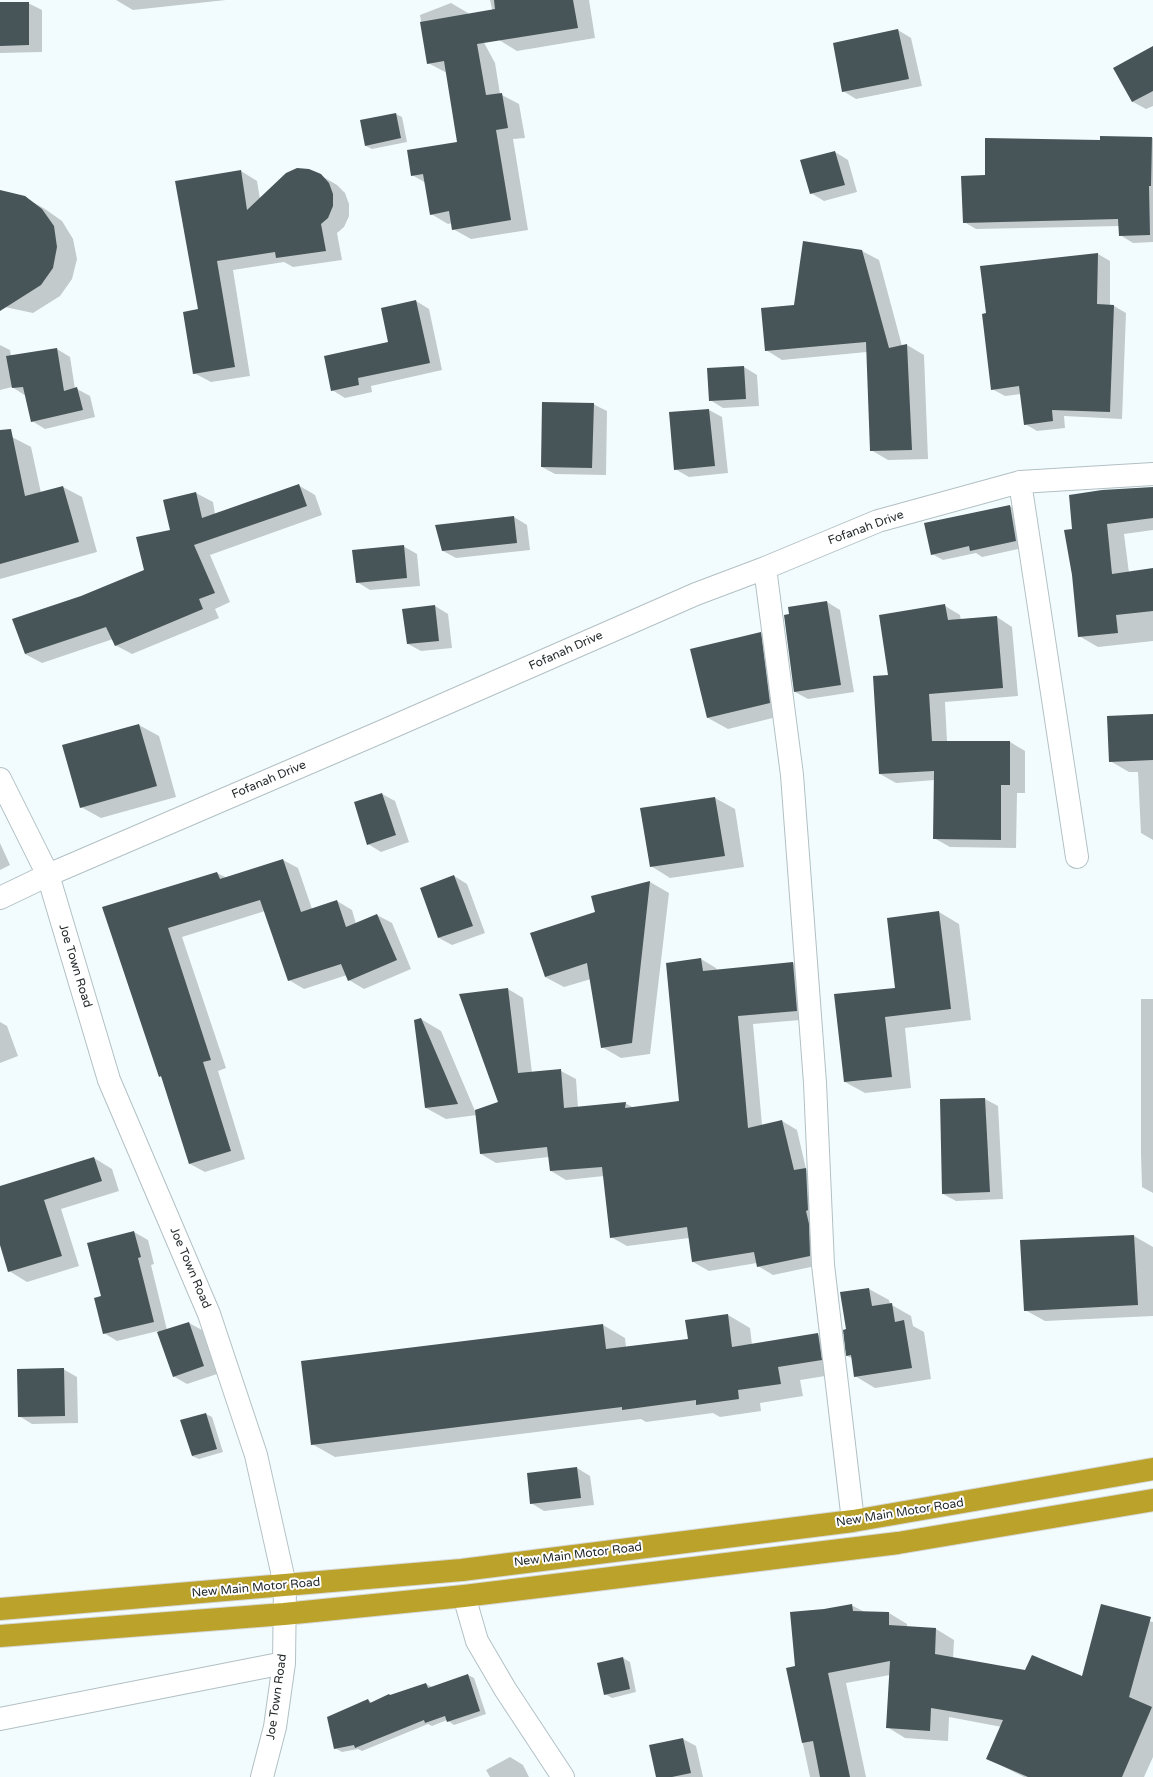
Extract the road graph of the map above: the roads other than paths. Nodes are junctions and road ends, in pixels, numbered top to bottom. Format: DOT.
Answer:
graph roads {
  1 [pos="1153,474"];
  2 [pos="1020,482"];
  3 [pos="765,568"];
  4 [pos="0,779"];
  5 [pos="1077,858"];
  6 [pos="48,875"];
  7 [pos="0,898"];
  8 [pos="1153,1469"];
  9 [pos="1153,1500"];
  10 [pos="853,1521"];
  11 [pos="285,1586"];
  12 [pos="464,1596"];
  13 [pos="0,1609"];
  14 [pos="284,1614"];
  15 [pos="0,1636"];
  16 [pos="284,1663"];
  17 [pos="0,1719"];
  18 [pos="262,1777"];
  19 [pos="563,1777"];
  1 -- 2 [label="street, Fofanah Drive"];
  2 -- 3 [label="street, Fofanah Drive"];
  2 -- 5 [label="street"];
  3 -- 6 [label="street, Fofanah Drive"];
  3 -- 10 [label="street"];
  4 -- 6 [label="street, Joe Town Road"];
  6 -- 7 [label="street, Fofanah Drive"];
  6 -- 11 [label="street, Joe Town Road"];
  8 -- 10 [label="highway, New Main Motor Road"];
  9 -- 12 [label="highway"];
  10 -- 11 [label="highway, New Main Motor Road"];
  11 -- 13 [label="highway, New Main Motor Road"];
  11 -- 14 [label="street, Joe Town Road"];
  12 -- 14 [label="highway"];
  12 -- 19 [label="street"];
  14 -- 15 [label="highway"];
  14 -- 16 [label="street, Joe Town Road"];
  16 -- 17 [label="street"];
  16 -- 18 [label="street, Joe Town Road"];
}
